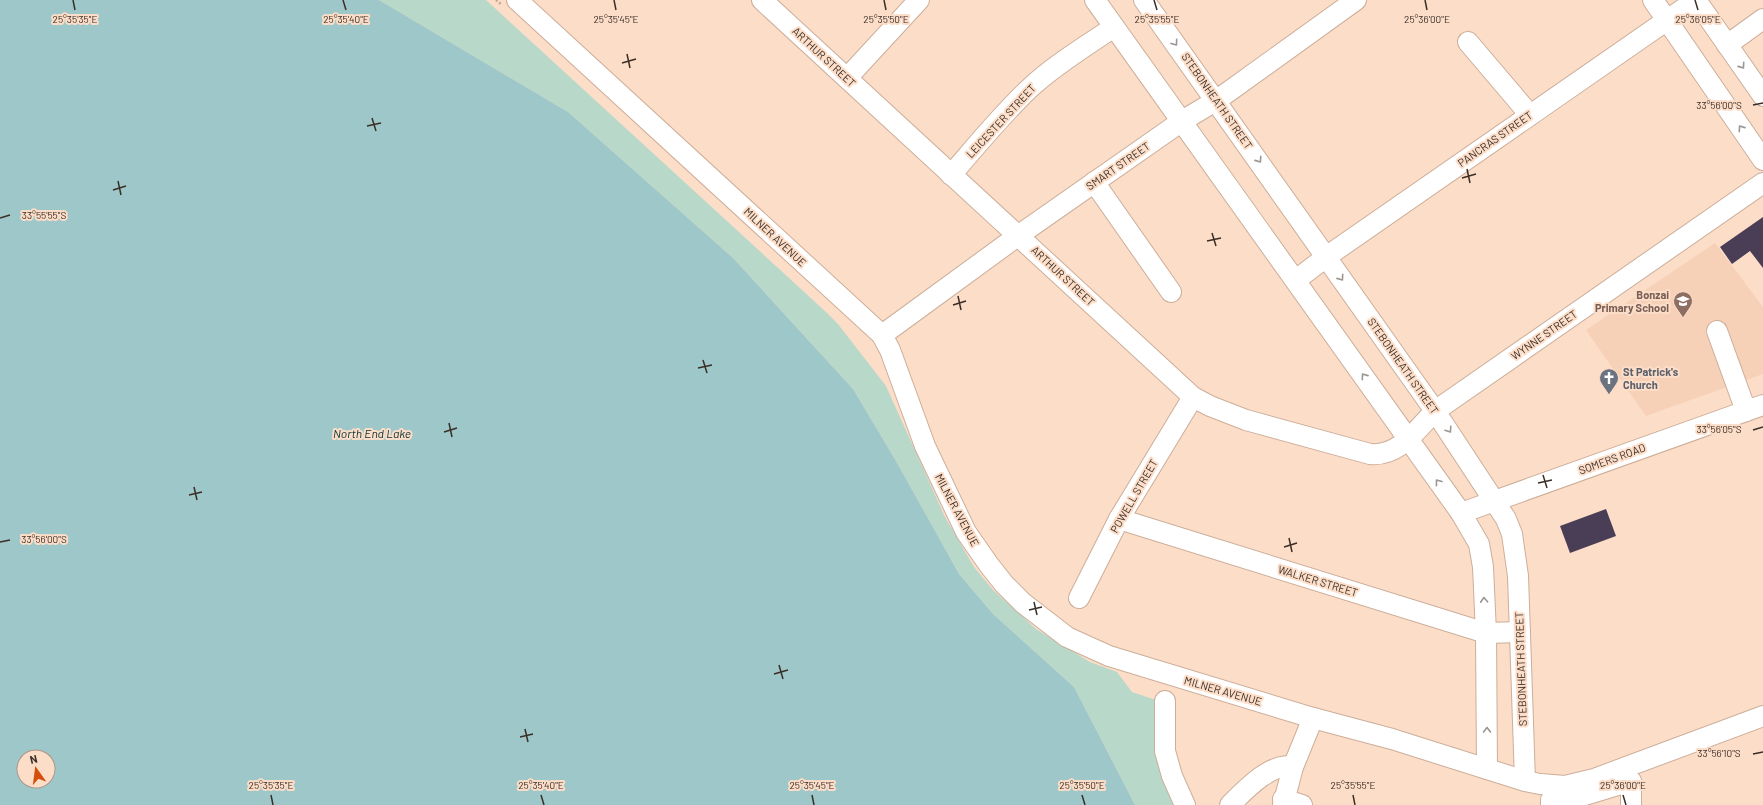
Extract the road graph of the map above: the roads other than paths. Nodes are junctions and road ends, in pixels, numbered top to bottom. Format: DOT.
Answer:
graph roads {
  1 [pos="517,0"];
  2 [pos="762,0"];
  3 [pos="919,0"];
  4 [pos="1095,0"];
  5 [pos="1144,0"];
  6 [pos="1356,0"];
  7 [pos="1653,0"];
  8 [pos="1696,0"];
  9 [pos="1667,19"];
  10 [pos="1763,19"];
  11 [pos="1114,27"];
  12 [pos="1468,42"];
  13 [pos="1727,44"];
  14 [pos="847,78"];
  15 [pos="1763,96"];
  16 [pos="1216,100"];
  17 [pos="1530,115"];
  18 [pos="1182,121"];
  19 [pos="1763,160"];
  20 [pos="951,175"];
  21 [pos="1094,182"];
  22 [pos="1763,182"];
  23 [pos="1019,235"];
  24 [pos="1326,257"];
  25 [pos="1296,280"];
  26 [pos="1171,292"];
  27 [pos="1717,331"];
  28 [pos="882,335"];
  29 [pos="1193,397"];
  30 [pos="1754,408"];
  31 [pos="1435,411"];
  32 [pos="1408,438"];
  33 [pos="1496,501"];
  34 [pos="1461,513"];
  35 [pos="1119,519"];
  36 [pos="1079,598"];
  37 [pos="1520,632"];
  38 [pos="1486,633"];
  39 [pos="1165,701"];
  40 [pos="1763,716"];
  41 [pos="1313,718"];
  42 [pos="1293,767"];
  43 [pos="1487,769"];
  44 [pos="1525,781"];
  45 [pos="1283,802"];
  46 [pos="1185,805"];
  47 [pos="1230,805"];
  48 [pos="1302,805"];
  49 [pos="1552,805"];
  50 [pos="1631,805"];
  1 -- 28 [label="street, MILNER AVENUE"];
  2 -- 14 [label="street, ARTHUR STREET"];
  3 -- 14 [label="street"];
  4 -- 11 [label="street"];
  5 -- 16 [label="street, STEBONHEATH STREET, one-way"];
  6 -- 16 [label="street, SMART STREET"];
  7 -- 9 [label="street"];
  8 -- 9 [label="street, PANCRAS STREET"];
  8 -- 13 [label="street"];
  9 -- 17 [label="street, PANCRAS STREET"];
  19 -- 9 [label="street, one-way"];
  10 -- 13 [label="street"];
  11 -- 18 [label="street"];
  11 -- 20 [label="street, LEICESTER STREET"];
  12 -- 17 [label="street"];
  13 -- 15 [label="street, one-way"];
  14 -- 20 [label="street, ARTHUR STREET"];
  16 -- 18 [label="street, SMART STREET"];
  16 -- 24 [label="street, STEBONHEATH STREET, one-way"];
  17 -- 24 [label="street, PANCRAS STREET"];
  18 -- 21 [label="street, SMART STREET"];
  18 -- 25 [label="street"];
  20 -- 23 [label="street, ARTHUR STREET"];
  21 -- 23 [label="street, SMART STREET"];
  21 -- 26 [label="street"];
  22 -- 31 [label="street, WYNNE STREET"];
  23 -- 28 [label="street, SMART STREET"];
  23 -- 29 [label="street, ARTHUR STREET"];
  24 -- 25 [label="street, PANCRAS STREET"];
  24 -- 31 [label="street, STEBONHEATH STREET, one-way"];
  32 -- 25 [label="street, one-way"];
  27 -- 30 [label="street"];
  28 -- 41 [label="street, MILNER AVENUE"];
  29 -- 32 [label="street, ARTHUR STREET"];
  29 -- 35 [label="street, POWELL STREET"];
  30 -- 33 [label="street, SOMERS ROAD"];
  31 -- 32 [label="street, WYNNE STREET"];
  31 -- 33 [label="street, STEBONHEATH STREET, one-way"];
  34 -- 32 [label="street, one-way"];
  33 -- 34 [label="street, SOMERS ROAD"];
  33 -- 37 [label="street, STEBONHEATH STREET"];
  38 -- 34 [label="street, one-way"];
  35 -- 36 [label="street, POWELL STREET"];
  35 -- 38 [label="street, WALKER STREET"];
  37 -- 38 [label="street, WALKER STREET"];
  37 -- 44 [label="street, STEBONHEATH STREET"];
  43 -- 38 [label="street, one-way"];
  39 -- 46 [label="street"];
  40 -- 44 [label="street, MILNER AVENUE"];
  41 -- 42 [label="street"];
  41 -- 43 [label="street, MILNER AVENUE"];
  42 -- 45 [label="street"];
  42 -- 47 [label="street"];
  43 -- 44 [label="street, MILNER AVENUE"];
  45 -- 48 [label="street"];
  49 -- 50 [label="street"];
}
